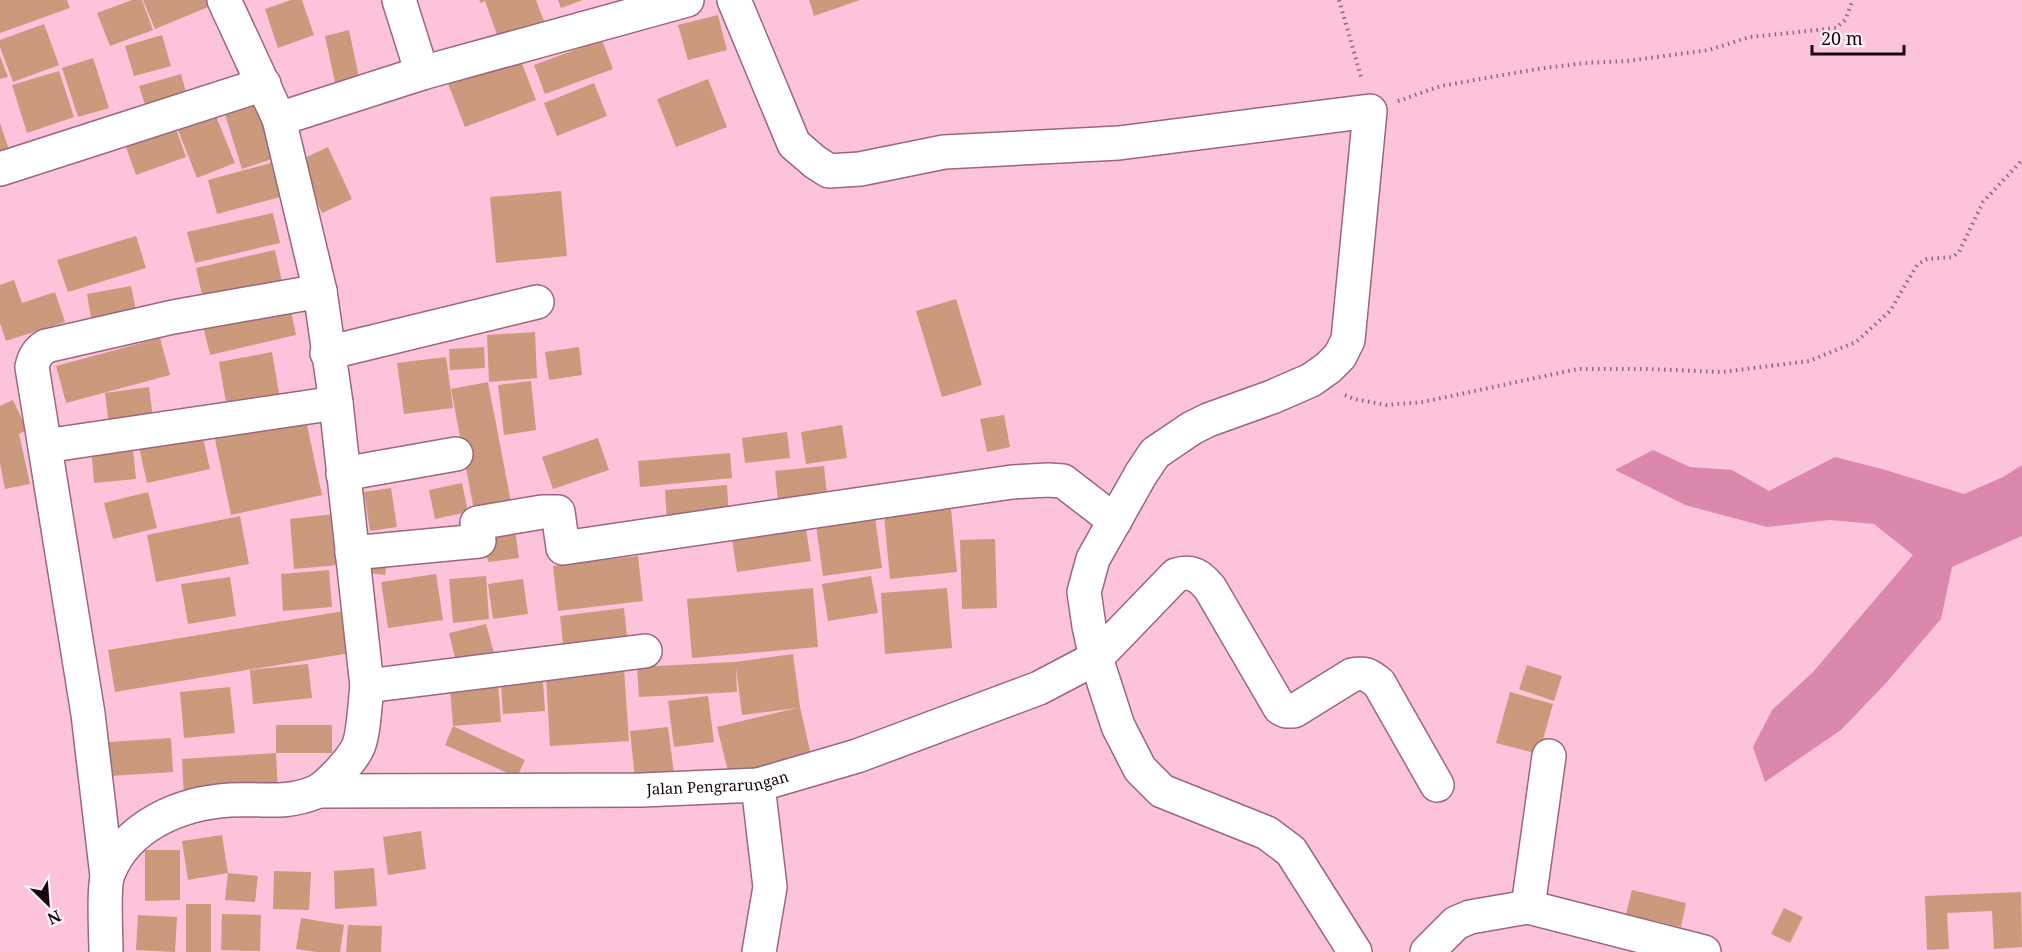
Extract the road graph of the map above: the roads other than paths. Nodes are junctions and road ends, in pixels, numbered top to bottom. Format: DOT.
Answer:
graph roads {
  1 [pos="224,0"];
  2 [pos="399,0"];
  3 [pos="687,0"];
  4 [pos="734,0"];
  5 [pos="422,73"];
  6 [pos="264,84"];
  7 [pos="279,119"];
  8 [pos="0,169"];
  9 [pos="320,291"];
  10 [pos="537,302"];
  11 [pos="327,353"];
  12 [pos="336,403"];
  13 [pos="45,446"];
  14 [pos="456,454"];
  15 [pos="343,474"];
  16 [pos="1115,521"];
  17 [pos="352,553"];
  18 [pos="645,651"];
  19 [pos="1096,658"];
  20 [pos="367,686"];
  21 [pos="1549,756"];
  22 [pos="758,785"];
  23 [pos="1437,785"];
  24 [pos="318,791"];
  25 [pos="107,876"];
  26 [pos="1528,907"];
  27 [pos="106,952"];
  28 [pos="759,952"];
  29 [pos="1355,952"];
  30 [pos="1427,952"];
  31 [pos="1704,952"];
  1 -- 6 [label="street"];
  2 -- 5 [label="street"];
  3 -- 5 [label="street"];
  4 -- 16 [label="street"];
  5 -- 7 [label="street"];
  6 -- 7 [label="street"];
  6 -- 8 [label="street"];
  7 -- 9 [label="street"];
  9 -- 11 [label="street"];
  9 -- 13 [label="street"];
  10 -- 11 [label="street"];
  11 -- 12 [label="street"];
  12 -- 13 [label="street"];
  12 -- 15 [label="street"];
  13 -- 25 [label="street"];
  14 -- 15 [label="street"];
  15 -- 17 [label="street"];
  16 -- 17 [label="street"];
  16 -- 19 [label="street"];
  17 -- 20 [label="street"];
  18 -- 20 [label="street"];
  19 -- 22 [label="street, Jalan Pengrarungan"];
  19 -- 23 [label="street, Jalan Pengrarungan"];
  19 -- 29 [label="street"];
  20 -- 24 [label="street"];
  21 -- 26 [label="street"];
  22 -- 24 [label="street, Jalan Pengrarungan"];
  22 -- 28 [label="street"];
  24 -- 25 [label="street"];
  25 -- 27 [label="street"];
  26 -- 30 [label="street"];
  26 -- 31 [label="street"];
}
